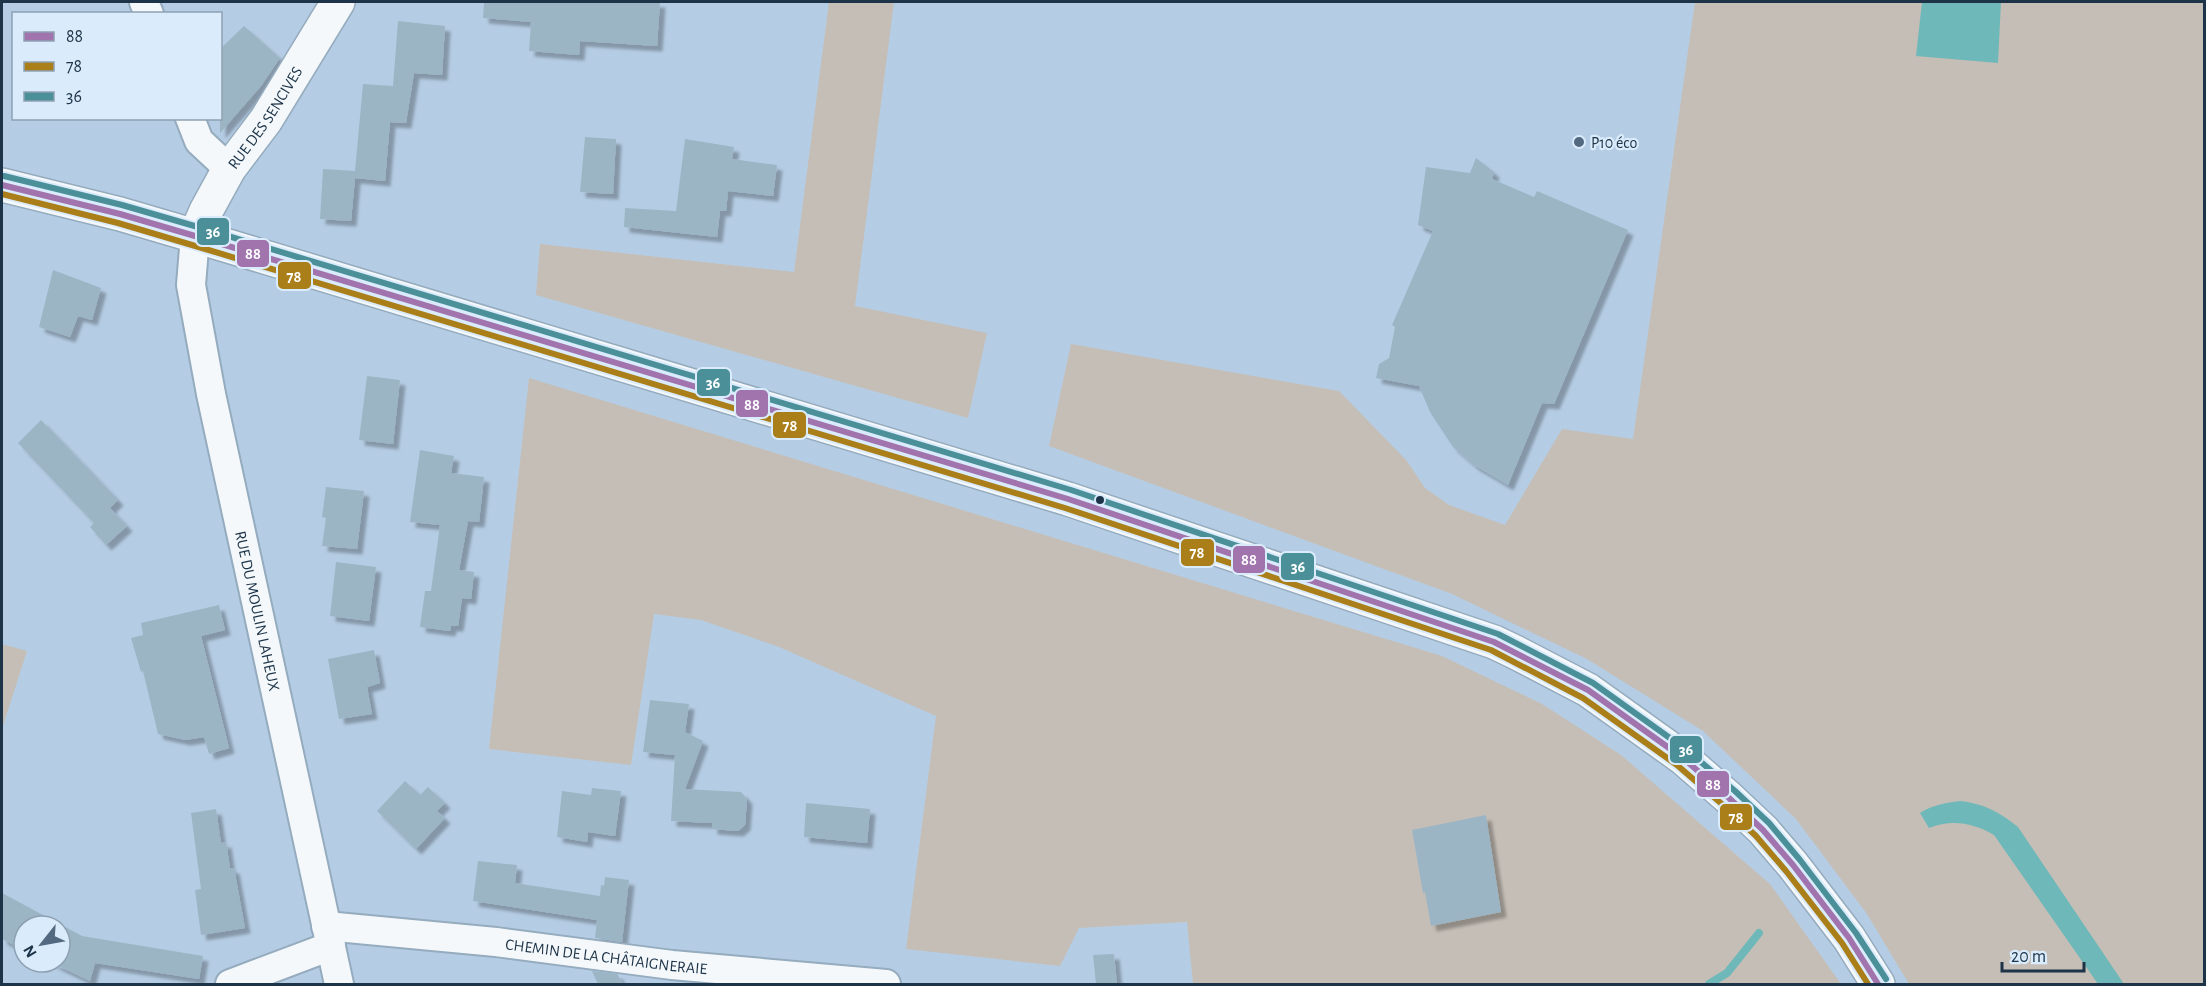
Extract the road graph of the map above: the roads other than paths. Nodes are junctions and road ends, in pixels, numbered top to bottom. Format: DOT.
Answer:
graph roads {
  1 [pos="338,2"];
  2 [pos="191,120"];
  3 [pos="229,169"];
  4 [pos="2,185"];
  5 [pos="195,236"];
  6 [pos="328,936"];
  7 [pos="230,984"];
  8 [pos="339,984"];
  9 [pos="886,984"];
  10 [pos="1878,984"];
  1 -- 3 [label="street, RUE DES SENCIVES"];
  2 -- 3 [label="street"];
  3 -- 5 [label="street, RUE DES SENCIVES"];
  4 -- 5 [label="street"];
  5 -- 6 [label="street, RUE DU MOULIN LAHEUX"];
  5 -- 10 [label="street"];
  6 -- 7 [label="street"];
  6 -- 8 [label="street, RUE DU MOULIN LAHEUX"];
  6 -- 9 [label="street, CHEMIN DE LA CHÂTAIGNERAIE"];
}
